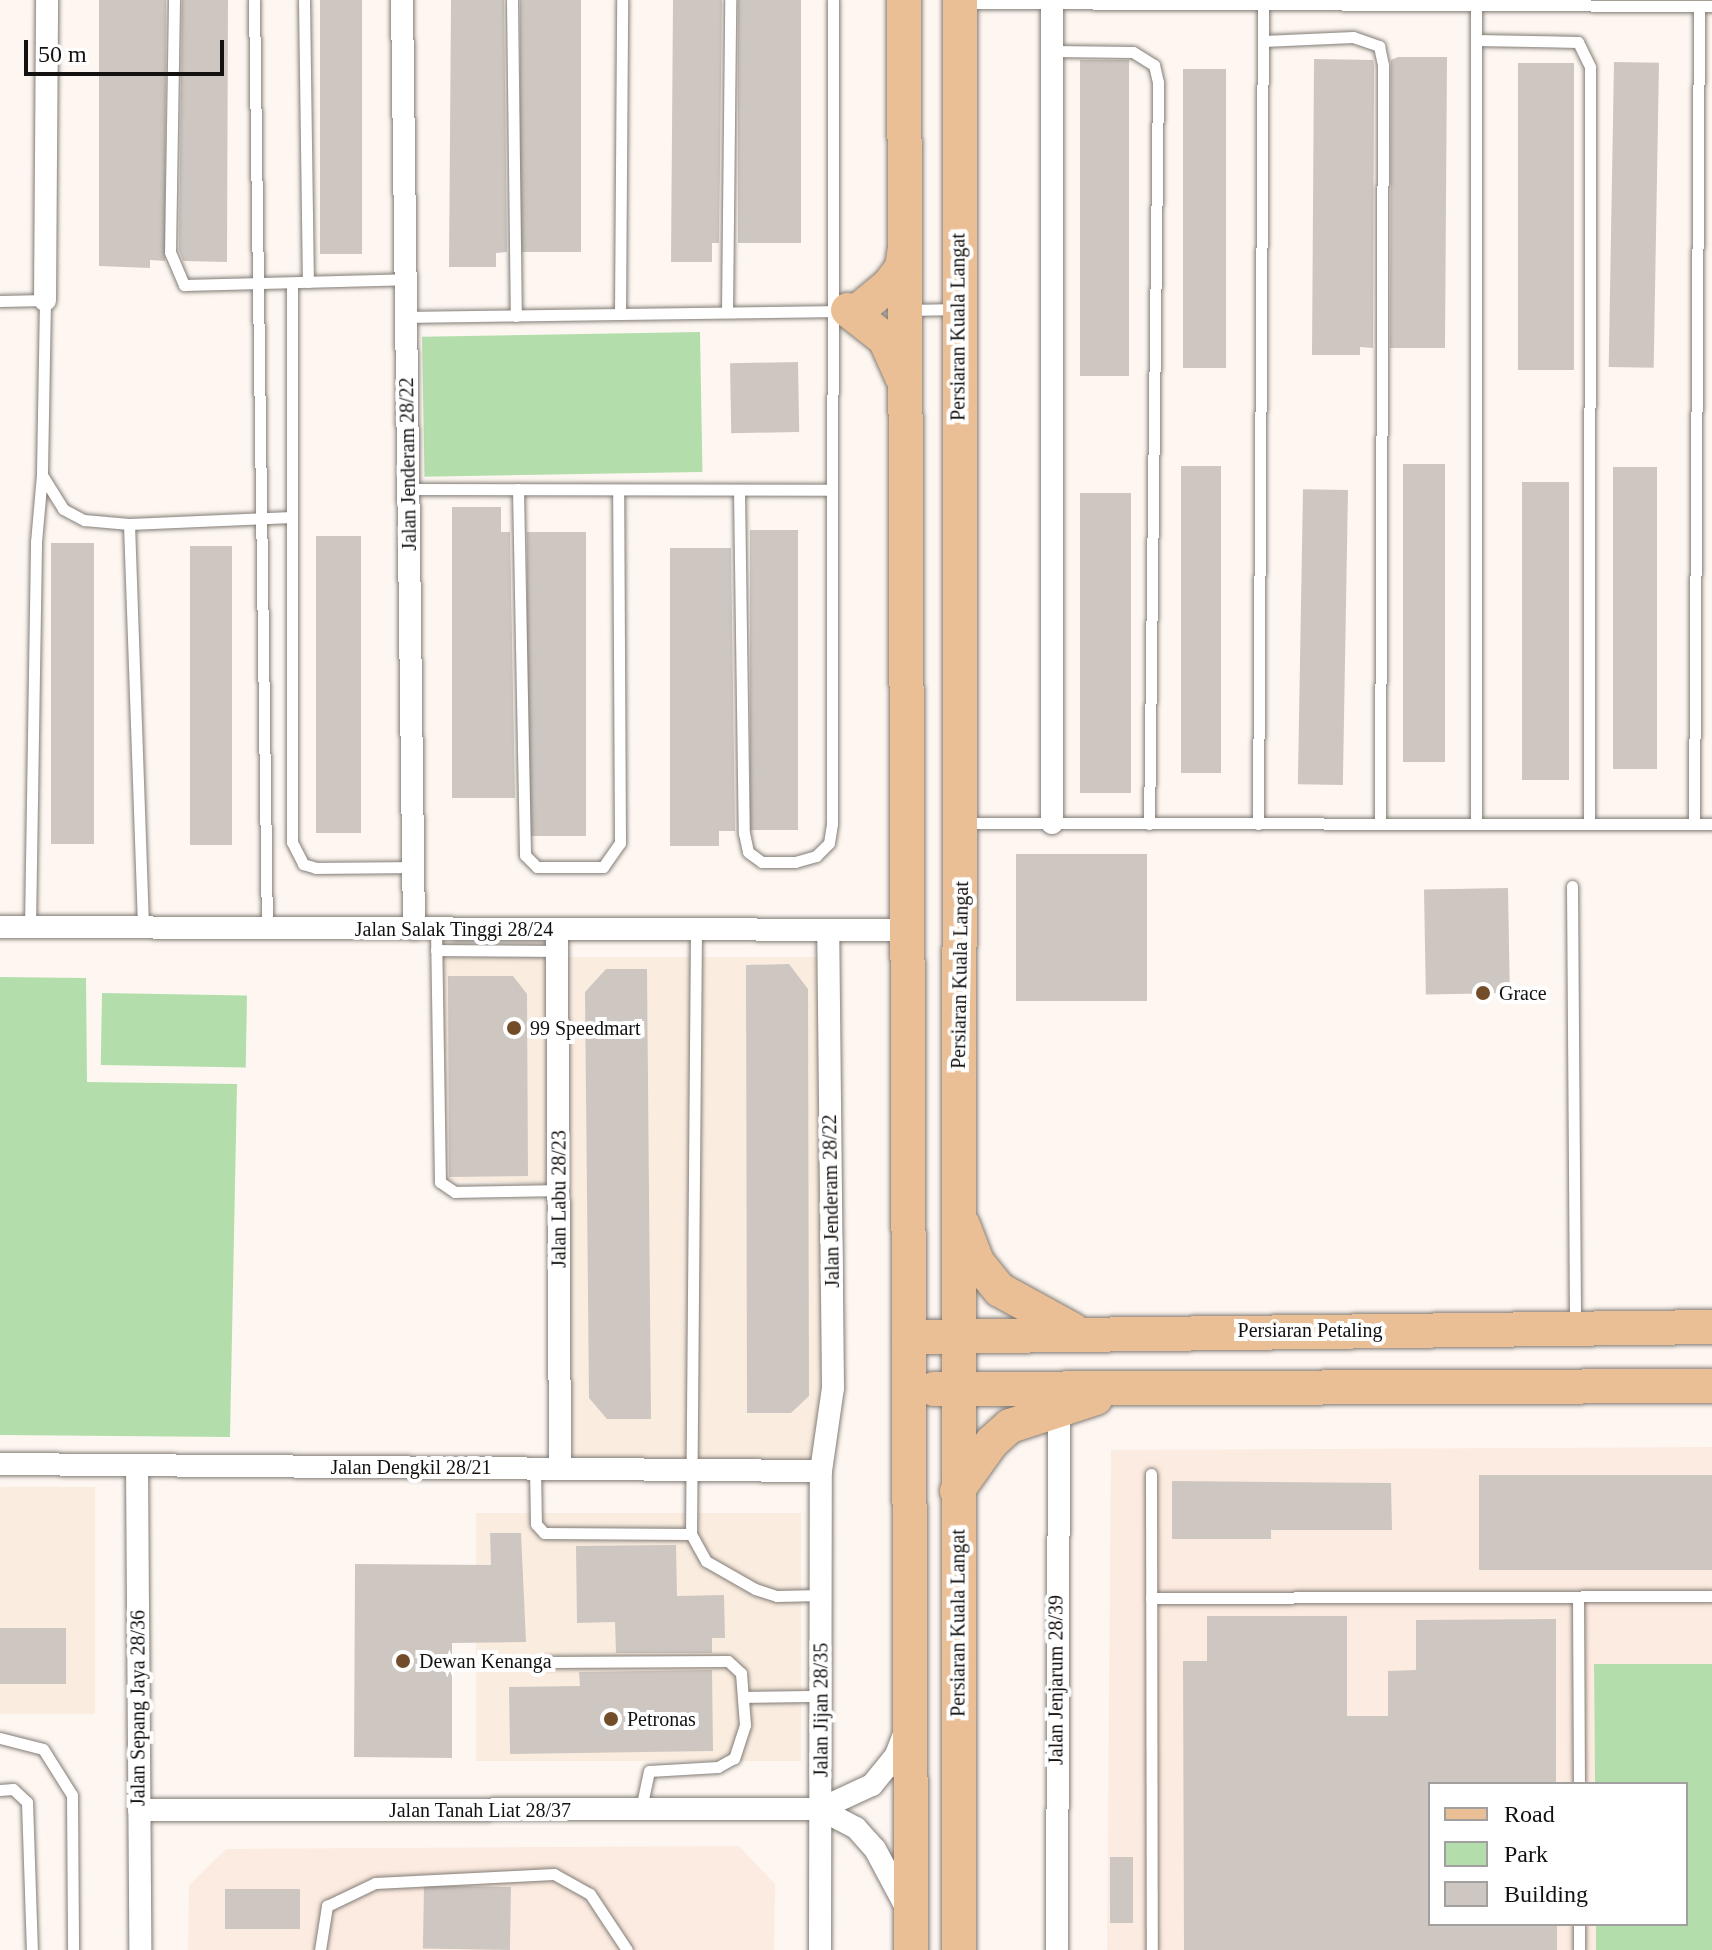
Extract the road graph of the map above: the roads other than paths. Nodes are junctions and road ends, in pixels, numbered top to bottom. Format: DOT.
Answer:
graph roads {
  1 [pos="47,0"];
  2 [pos="174,0"];
  3 [pos="254,0"];
  4 [pos="304,0"];
  5 [pos="402,0"];
  6 [pos="512,0"];
  7 [pos="622,0"];
  8 [pos="730,0"];
  9 [pos="833,0"];
  10 [pos="904,0"];
  11 [pos="960,2"];
  12 [pos="1151,2"];
  13 [pos="1263,3"];
  14 [pos="1361,3"];
  15 [pos="1476,3"];
  16 [pos="1590,3"];
  17 [pos="1052,4"];
  18 [pos="1712,6"];
  19 [pos="1699,8"];
  20 [pos="1476,40"];
  21 [pos="1263,41"];
  22 [pos="1053,51"];
  23 [pos="905,240"];
  24 [pos="406,279"];
  25 [pos="308,282"];
  26 [pos="260,283"];
  27 [pos="292,283"];
  28 [pos="45,300"];
  29 [pos="0,301"];
  30 [pos="957,309"];
  31 [pos="868,310"];
  32 [pos="727,312"];
  33 [pos="620,314"];
  34 [pos="516,316"];
  35 [pos="406,317"];
  36 [pos="906,397"];
  37 [pos="42,475"];
  38 [pos="408,489"];
  39 [pos="518,489"];
  40 [pos="618,490"];
  41 [pos="739,490"];
  42 [pos="830,490"];
  43 [pos="292,517"];
  44 [pos="263,518"];
  45 [pos="129,524"];
  46 [pos="1476,822"];
  47 [pos="961,823"];
  48 [pos="1052,823"];
  49 [pos="1380,823"];
  50 [pos="1589,823"];
  51 [pos="1149,824"];
  52 [pos="1258,824"];
  53 [pos="1694,824"];
  54 [pos="1712,824"];
  55 [pos="413,867"];
  56 [pos="1572,886"];
  57 [pos="0,927"];
  58 [pos="30,927"];
  59 [pos="143,928"];
  60 [pos="267,928"];
  61 [pos="696,929"];
  62 [pos="828,930"];
  63 [pos="907,930"];
  64 [pos="429,936"];
  65 [pos="557,940"];
  66 [pos="559,1190"];
  67 [pos="958,1210"];
  68 [pos="1712,1327"];
  69 [pos="1575,1328"];
  70 [pos="1076,1332"];
  71 [pos="909,1337"];
  72 [pos="957,1337"];
  73 [pos="1712,1386"];
  74 [pos="1131,1387"];
  75 [pos="956,1388"];
  76 [pos="909,1389"];
  77 [pos="1059,1410"];
  78 [pos="0,1464"];
  79 [pos="137,1465"];
  80 [pos="535,1468"];
  81 [pos="560,1468"];
  82 [pos="693,1470"];
  83 [pos="821,1471"];
  84 [pos="1151,1474"];
  85 [pos="957,1491"];
  86 [pos="691,1534"];
  87 [pos="821,1595"];
  88 [pos="1712,1596"];
  89 [pos="1578,1597"];
  90 [pos="1151,1598"];
  91 [pos="547,1662"];
  92 [pos="821,1696"];
  93 [pos="745,1697"];
  94 [pos="910,1718"];
  95 [pos="0,1738"];
  96 [pos="1579,1782"];
  97 [pos="0,1790"];
  98 [pos="820,1809"];
  99 [pos="139,1810"];
  100 [pos="641,1810"];
  101 [pos="1579,1926"];
  102 [pos="911,1934"];
  103 [pos="32,1950"];
  104 [pos="73,1950"];
  105 [pos="140,1950"];
  106 [pos="320,1950"];
  107 [pos="627,1950"];
  108 [pos="820,1950"];
  109 [pos="959,1950"];
  110 [pos="1057,1950"];
  111 [pos="1152,1950"];
  112 [pos="1579,1950"];
  1 -- 28 [label="street"];
  2 -- 26 [label="lane"];
  3 -- 26 [label="lane"];
  4 -- 25 [label="lane"];
  5 -- 24 [label="street, Jalan Jenderam 28/22"];
  6 -- 34 [label="lane"];
  7 -- 33 [label="lane"];
  8 -- 32 [label="lane"];
  9 -- 31 [label="lane"];
  10 -- 23 [label="main road"];
  11 -- 17 [label="lane"];
  11 -- 30 [label="main road, Persiaran Kuala Langat"];
  12 -- 13 [label="lane"];
  12 -- 17 [label="lane"];
  13 -- 14 [label="lane"];
  13 -- 21 [label="lane"];
  14 -- 15 [label="lane"];
  15 -- 16 [label="lane"];
  15 -- 20 [label="lane"];
  16 -- 19 [label="lane"];
  17 -- 22 [label="street"];
  18 -- 19 [label="lane"];
  19 -- 53 [label="lane"];
  20 -- 46 [label="lane"];
  20 -- 50 [label="lane"];
  21 -- 49 [label="lane"];
  21 -- 52 [label="lane"];
  22 -- 48 [label="street"];
  22 -- 51 [label="lane"];
  23 -- 31 [label="main road"];
  23 -- 31 [label="main road"];
  24 -- 25 [label="lane"];
  24 -- 35 [label="street, Jalan Jenderam 28/22"];
  25 -- 27 [label="lane"];
  26 -- 27 [label="lane"];
  26 -- 44 [label="lane"];
  27 -- 43 [label="lane"];
  28 -- 29 [label="lane"];
  28 -- 37 [label="lane"];
  30 -- 31 [label="lane"];
  30 -- 47 [label="main road, Persiaran Kuala Langat"];
  31 -- 32 [label="lane"];
  31 -- 36 [label="main road"];
  31 -- 36 [label="main road"];
  31 -- 42 [label="lane"];
  32 -- 33 [label="lane"];
  33 -- 34 [label="lane"];
  34 -- 35 [label="lane"];
  35 -- 38 [label="street, Jalan Jenderam 28/22"];
  36 -- 63 [label="main road"];
  37 -- 45 [label="lane"];
  37 -- 58 [label="lane"];
  38 -- 39 [label="lane"];
  38 -- 55 [label="street, Jalan Jenderam 28/22"];
  39 -- 40 [label="lane"];
  39 -- 40 [label="lane"];
  40 -- 41 [label="lane"];
  41 -- 42 [label="lane"];
  41 -- 42 [label="lane"];
  43 -- 44 [label="lane"];
  43 -- 55 [label="lane"];
  44 -- 45 [label="lane"];
  44 -- 60 [label="lane"];
  45 -- 59 [label="lane"];
  46 -- 49 [label="lane"];
  46 -- 50 [label="lane"];
  47 -- 48 [label="lane"];
  47 -- 67 [label="main road, Persiaran Kuala Langat"];
  48 -- 51 [label="lane"];
  49 -- 52 [label="lane"];
  50 -- 53 [label="lane"];
  51 -- 52 [label="lane"];
  53 -- 54 [label="lane"];
  55 -- 64 [label="street, Jalan Jenderam 28/22"];
  56 -- 69 [label="lane"];
  57 -- 58 [label="street, Jalan Salak Tinggi 28/24"];
  58 -- 59 [label="street, Jalan Salak Tinggi 28/24"];
  59 -- 60 [label="street, Jalan Salak Tinggi 28/24"];
  60 -- 64 [label="street, Jalan Salak Tinggi 28/24"];
  61 -- 62 [label="street, Jalan Salak Tinggi 28/24"];
  61 -- 65 [label="street, Jalan Salak Tinggi 28/24"];
  61 -- 82 [label="lane"];
  62 -- 63 [label="street, Jalan Salak Tinggi 28/24"];
  62 -- 83 [label="street, Jalan Jenderam 28/22"];
  63 -- 71 [label="main road"];
  64 -- 65 [label="street, Jalan Salak Tinggi 28/24"];
  64 -- 66 [label="lane"];
  65 -- 66 [label="street, Jalan Labu 28/23"];
  66 -- 81 [label="street, Jalan Labu 28/23"];
  67 -- 70 [label="main road"];
  67 -- 72 [label="main road, Persiaran Kuala Langat"];
  68 -- 69 [label="main road, Persiaran Petaling"];
  69 -- 70 [label="main road, Persiaran Petaling"];
  70 -- 72 [label="main road, Persiaran Petaling"];
  71 -- 72 [label="main road, Persiaran Petaling"];
  71 -- 76 [label="main road"];
  72 -- 75 [label="main road, Persiaran Kuala Langat"];
  73 -- 74 [label="main road"];
  74 -- 75 [label="main road"];
  74 -- 77 [label="main road"];
  75 -- 76 [label="main road"];
  75 -- 85 [label="main road, Persiaran Kuala Langat"];
  76 -- 94 [label="main road"];
  77 -- 85 [label="main road"];
  77 -- 110 [label="street, Jalan Jenjarum 28/39"];
  78 -- 79 [label="street, Jalan Dengkil 28/21"];
  79 -- 80 [label="street, Jalan Dengkil 28/21"];
  79 -- 99 [label="street, Jalan Sepang Jaya 28/36"];
  80 -- 81 [label="street, Jalan Dengkil 28/21"];
  80 -- 86 [label="lane"];
  81 -- 82 [label="street, Jalan Dengkil 28/21"];
  82 -- 83 [label="street, Jalan Dengkil 28/21"];
  82 -- 86 [label="lane"];
  83 -- 87 [label="street, Jalan Jijan 28/35"];
  84 -- 90 [label="lane"];
  85 -- 109 [label="main road, Persiaran Kuala Langat"];
  86 -- 87 [label="lane"];
  87 -- 92 [label="street, Jalan Jijan 28/35"];
  88 -- 89 [label="lane"];
  89 -- 90 [label="lane"];
  89 -- 96 [label="lane"];
  90 -- 111 [label="lane"];
  91 -- 93 [label="lane"];
  92 -- 93 [label="lane"];
  92 -- 98 [label="street, Jalan Jijan 28/35"];
  93 -- 100 [label="lane"];
  94 -- 98 [label="street"];
  94 -- 102 [label="main road"];
  95 -- 104 [label="lane"];
  97 -- 103 [label="lane"];
  98 -- 100 [label="street, Jalan Tanah Liat 28/37"];
  98 -- 102 [label="street"];
  98 -- 108 [label="street, Jalan Jijan 28/35"];
  99 -- 100 [label="street, Jalan Tanah Liat 28/37"];
  99 -- 105 [label="street, Jalan Sepang Jaya 28/36"];
  101 -- 112 [label="lane"];
  106 -- 107 [label="lane"];
}
